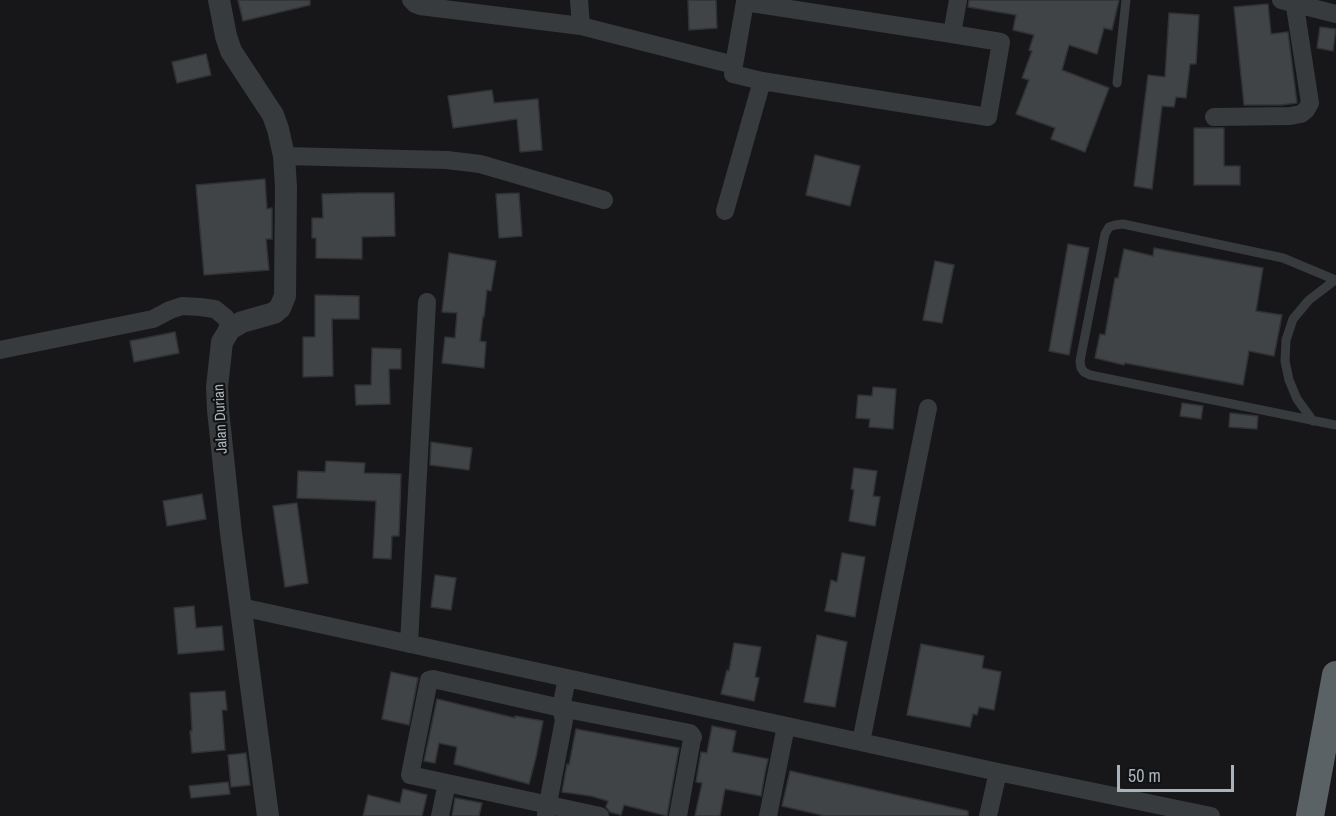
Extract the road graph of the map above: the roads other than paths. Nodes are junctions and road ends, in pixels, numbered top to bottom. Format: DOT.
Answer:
graph roads {
  1 [pos="219,0"];
  2 [pos="411,0"];
  3 [pos="579,0"];
  4 [pos="958,0"];
  5 [pos="1126,0"];
  6 [pos="1290,1"];
  7 [pos="1336,14"];
  8 [pos="581,26"];
  9 [pos="952,34"];
  10 [pos="734,64"];
  11 [pos="762,81"];
  12 [pos="1117,83"];
  13 [pos="1214,117"];
  14 [pos="284,156"];
  15 [pos="604,200"];
  16 [pos="725,211"];
  17 [pos="1336,280"];
  18 [pos="428,302"];
  19 [pos="230,329"];
  20 [pos="0,350"];
  21 [pos="928,408"];
  22 [pos="1313,421"];
  23 [pos="1336,426"];
  24 [pos="241,608"];
  25 [pos="409,644"];
  26 [pos="1336,675"];
  27 [pos="567,678"];
  28 [pos="561,708"];
  29 [pos="786,726"];
  30 [pos="861,742"];
  31 [pos="998,772"];
  32 [pos="447,783"];
  33 [pos="541,810"];
  34 [pos="267,816"];
  35 [pos="440,816"];
  36 [pos="600,816"];
  37 [pos="678,816"];
  38 [pos="768,816"];
  39 [pos="988,816"];
  40 [pos="1211,816"];
  41 [pos="1310,816"];
  1 -- 14 [label="street"];
  2 -- 8 [label="street"];
  3 -- 8 [label="street"];
  4 -- 9 [label="street"];
  5 -- 12 [label="lane"];
  6 -- 7 [label="street"];
  6 -- 13 [label="street"];
  8 -- 10 [label="street"];
  9 -- 10 [label="street"];
  9 -- 11 [label="street"];
  10 -- 11 [label="street"];
  11 -- 16 [label="street"];
  14 -- 15 [label="street"];
  14 -- 19 [label="street"];
  17 -- 22 [label="lane"];
  17 -- 22 [label="lane"];
  18 -- 25 [label="street"];
  19 -- 20 [label="street"];
  19 -- 24 [label="street, Jalan Durian"];
  21 -- 30 [label="street"];
  22 -- 23 [label="lane"];
  24 -- 25 [label="street"];
  24 -- 34 [label="street, Jalan Durian"];
  25 -- 27 [label="street"];
  26 -- 41 [label="highway"];
  27 -- 28 [label="street"];
  27 -- 29 [label="street"];
  28 -- 32 [label="street"];
  28 -- 33 [label="street"];
  28 -- 37 [label="street"];
  29 -- 30 [label="street"];
  29 -- 38 [label="street"];
  30 -- 31 [label="street"];
  31 -- 39 [label="street"];
  31 -- 40 [label="street"];
  32 -- 33 [label="street"];
  32 -- 35 [label="street"];
  33 -- 36 [label="street"];
}
